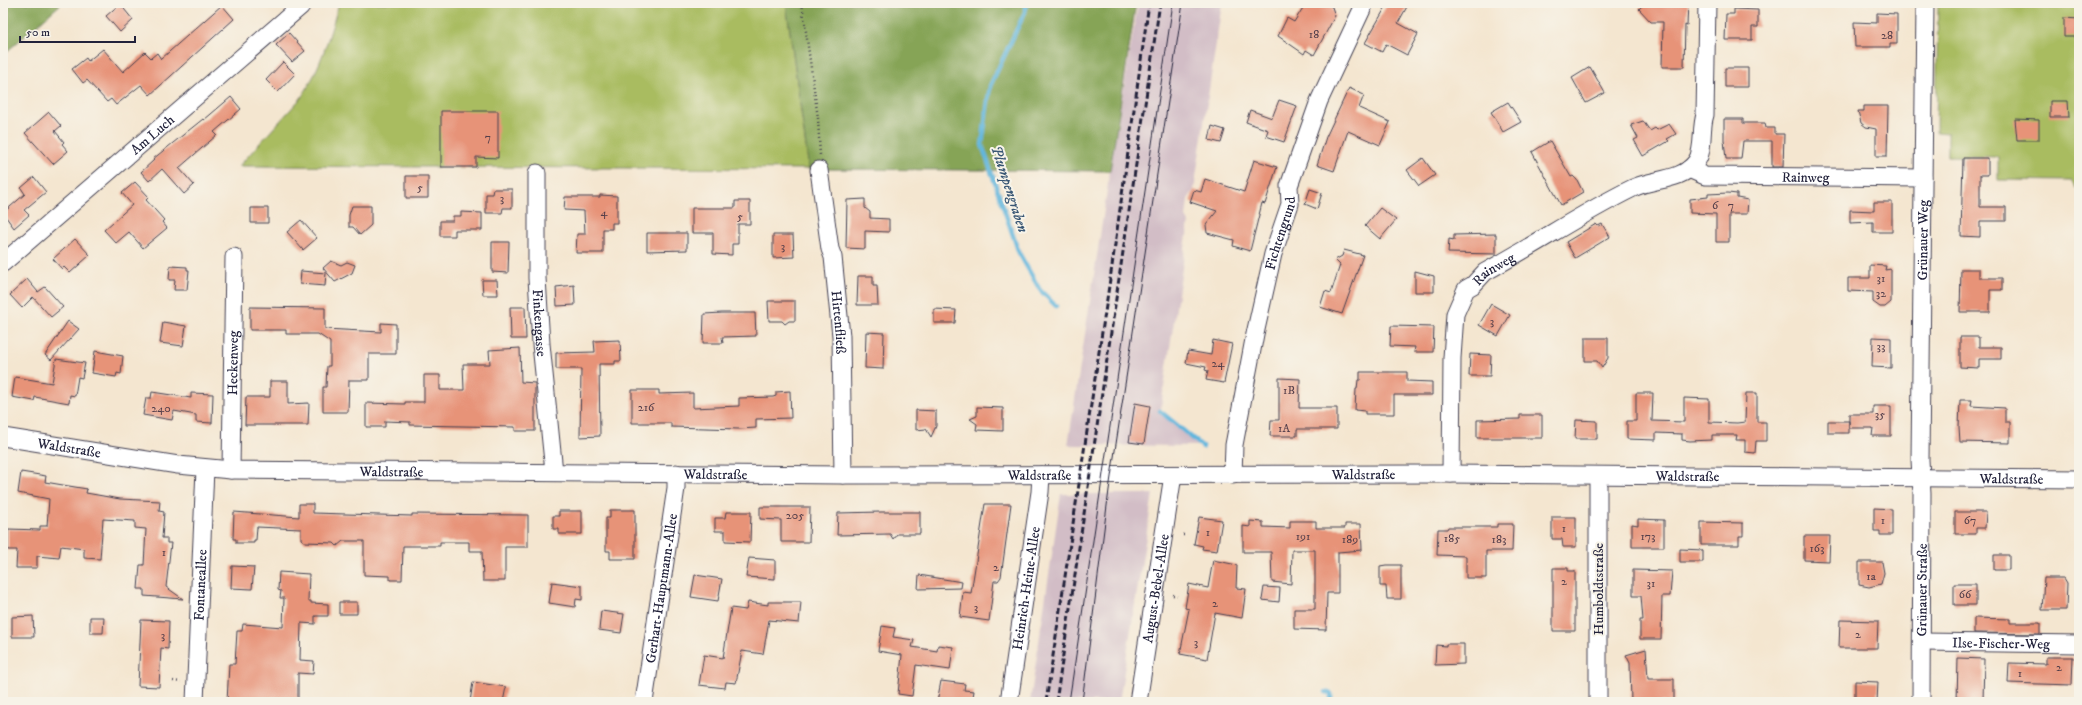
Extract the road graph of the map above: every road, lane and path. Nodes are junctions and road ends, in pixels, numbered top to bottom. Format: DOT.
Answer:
graph roads {
  1 [pos="802,3"];
  2 [pos="1365,3"];
  3 [pos="1707,3"];
  4 [pos="1925,3"];
  5 [pos="301,6"];
  6 [pos="1689,169"];
  7 [pos="819,170"];
  8 [pos="538,173"];
  9 [pos="1923,178"];
  10 [pos="234,257"];
  11 [pos="3,263"];
  12 [pos="3,437"];
  13 [pos="205,469"];
  14 [pos="231,470"];
  15 [pos="554,472"];
  16 [pos="676,474"];
  17 [pos="1451,474"];
  18 [pos="843,475"];
  19 [pos="1041,475"];
  20 [pos="1173,475"];
  21 [pos="1234,475"];
  22 [pos="1598,476"];
  23 [pos="1921,478"];
  24 [pos="2079,478"];
  25 [pos="1183,534"];
  26 [pos="1187,535"];
  27 [pos="1922,642"];
  28 [pos="2079,644"];
  29 [pos="195,702"];
  30 [pos="644,702"];
  31 [pos="1009,702"];
  32 [pos="1138,702"];
  33 [pos="1598,702"];
  34 [pos="1921,702"];
  1 -- 7 [label="path"];
  2 -- 21 [label="street, Fichtengrund"];
  3 -- 6 [label="street"];
  4 -- 9 [label="street, Grünauer Weg"];
  5 -- 11 [label="street, Am Luch"];
  6 -- 9 [label="street, Rainweg"];
  6 -- 17 [label="street, Rainweg"];
  7 -- 18 [label="street, Hirtenfließ"];
  8 -- 15 [label="street, Finkengasse"];
  9 -- 23 [label="street, Grünauer Weg"];
  10 -- 14 [label="street, Heckenweg"];
  12 -- 13 [label="street, Waldstraße"];
  13 -- 14 [label="street, Waldstraße"];
  13 -- 29 [label="street, Fontaneallee"];
  14 -- 15 [label="street, Waldstraße"];
  15 -- 16 [label="street, Waldstraße"];
  16 -- 18 [label="street, Waldstraße"];
  16 -- 30 [label="street, Gerhart-Hauptmann-Allee"];
  17 -- 21 [label="street, Waldstraße"];
  17 -- 22 [label="street, Waldstraße"];
  18 -- 19 [label="street, Waldstraße"];
  19 -- 20 [label="street, Waldstraße"];
  19 -- 31 [label="street, Heinrich-Heine-Allee"];
  20 -- 21 [label="street, Waldstraße"];
  20 -- 32 [label="street, August-Bebel-Allee"];
  22 -- 23 [label="street, Waldstraße"];
  22 -- 33 [label="street, Humboldtstraße"];
  23 -- 24 [label="street, Waldstraße"];
  23 -- 27 [label="street, Grünauer Straße"];
  25 -- 26 [label="path"];
  27 -- 28 [label="street, Ilse-Fischer-Weg"];
  27 -- 34 [label="street, Grünauer Straße"];
}
